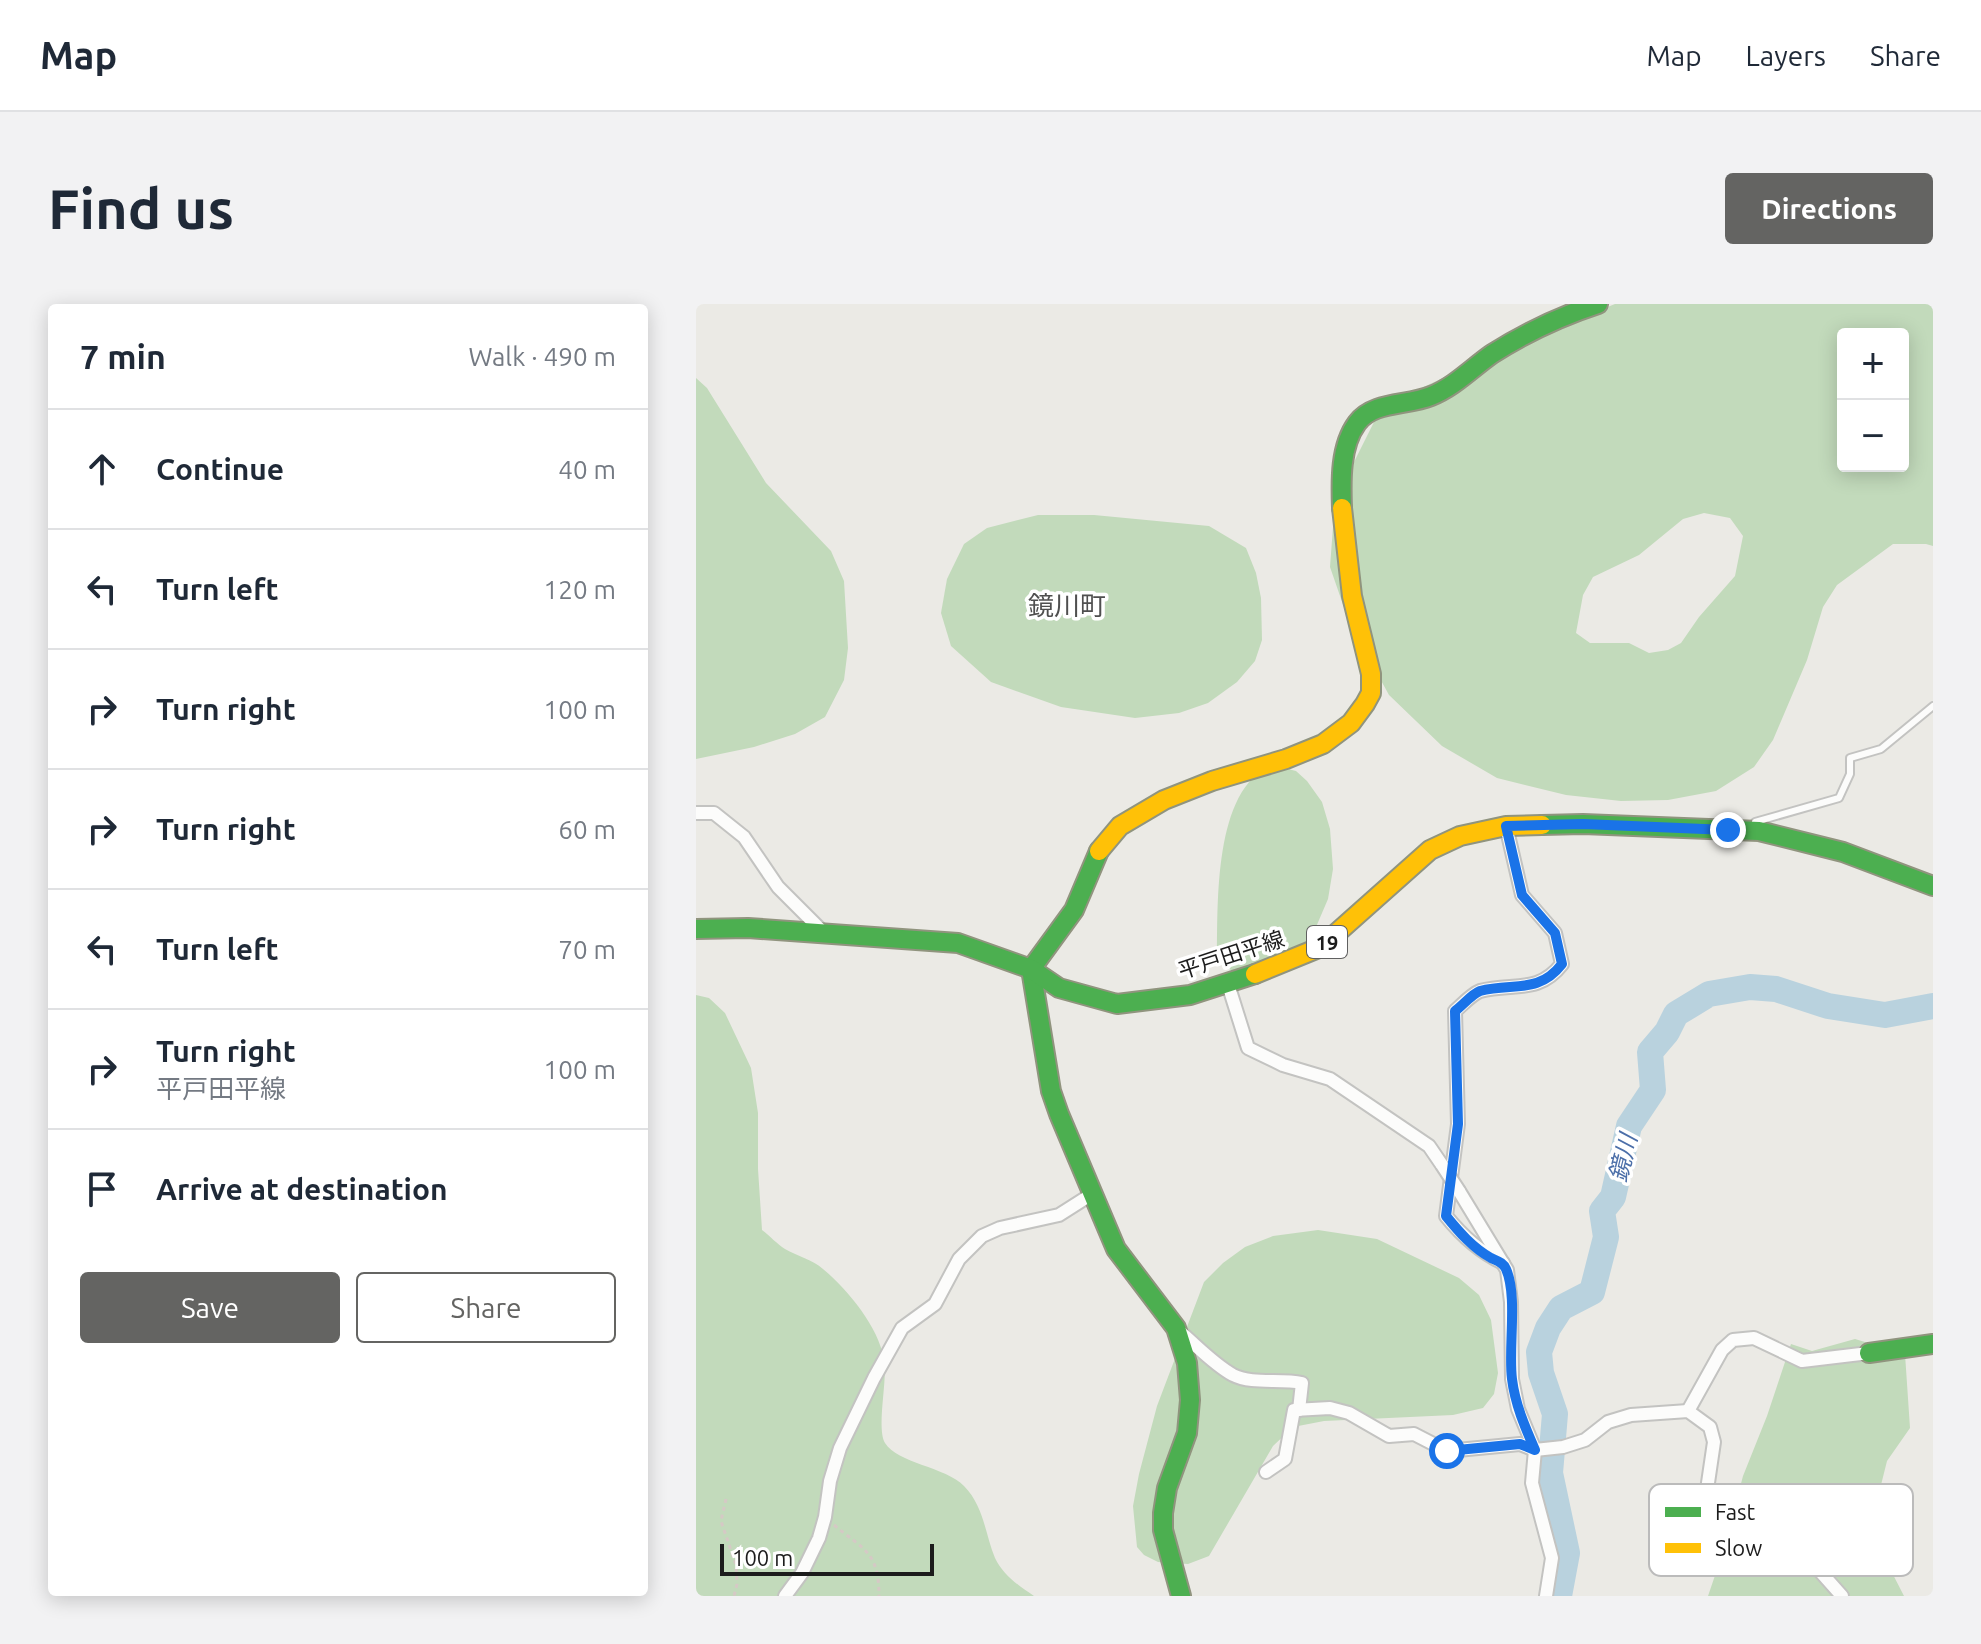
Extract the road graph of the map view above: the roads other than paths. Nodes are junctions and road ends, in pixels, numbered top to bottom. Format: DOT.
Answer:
graph roads {
  1 [pos="1598,304"];
  2 [pos="1933,706"];
  3 [pos="696,813"];
  4 [pos="1506,826"];
  5 [pos="1728,830"];
  6 [pos="1933,886"];
  7 [pos="696,929"];
  8 [pos="823,932"];
  9 [pos="1031,969"];
  10 [pos="1227,981"];
  11 [pos="1092,1194"];
  12 [pos="1503,1263"];
  13 [pos="1176,1328"];
  14 [pos="1933,1344"];
  15 [pos="1869,1353"];
  16 [pos="1299,1410"];
  17 [pos="1688,1411"];
  18 [pos="1535,1450"];
  19 [pos="1266,1472"];
  20 [pos="1708,1484"];
  21 [pos="1824,1576"];
  22 [pos="785,1596"];
  23 [pos="1181,1596"];
  24 [pos="1546,1596"];
  25 [pos="1842,1596"];
  1 -- 9 [label="street"];
  2 -- 5 [label="lane"];
  3 -- 8 [label="street"];
  4 -- 5 [label="street, 平戸田平線 / 19"];
  4 -- 10 [label="street, 平戸田平線 / 19"];
  4 -- 12 [label="street"];
  5 -- 6 [label="street, 平戸田平線 / 19"];
  7 -- 8 [label="street, 平戸田平線 / 19"];
  8 -- 9 [label="street, 平戸田平線 / 19"];
  9 -- 10 [label="street, 平戸田平線 / 19"];
  9 -- 11 [label="street"];
  10 -- 12 [label="street, bridge"];
  11 -- 13 [label="street"];
  11 -- 22 [label="street"];
  12 -- 18 [label="street"];
  13 -- 16 [label="street"];
  13 -- 23 [label="street"];
  14 -- 15 [label="street"];
  15 -- 17 [label="street"];
  16 -- 18 [label="street"];
  16 -- 19 [label="street"];
  17 -- 18 [label="street"];
  17 -- 20 [label="street"];
  18 -- 24 [label="street"];
  21 -- 25 [label="street"];
}
